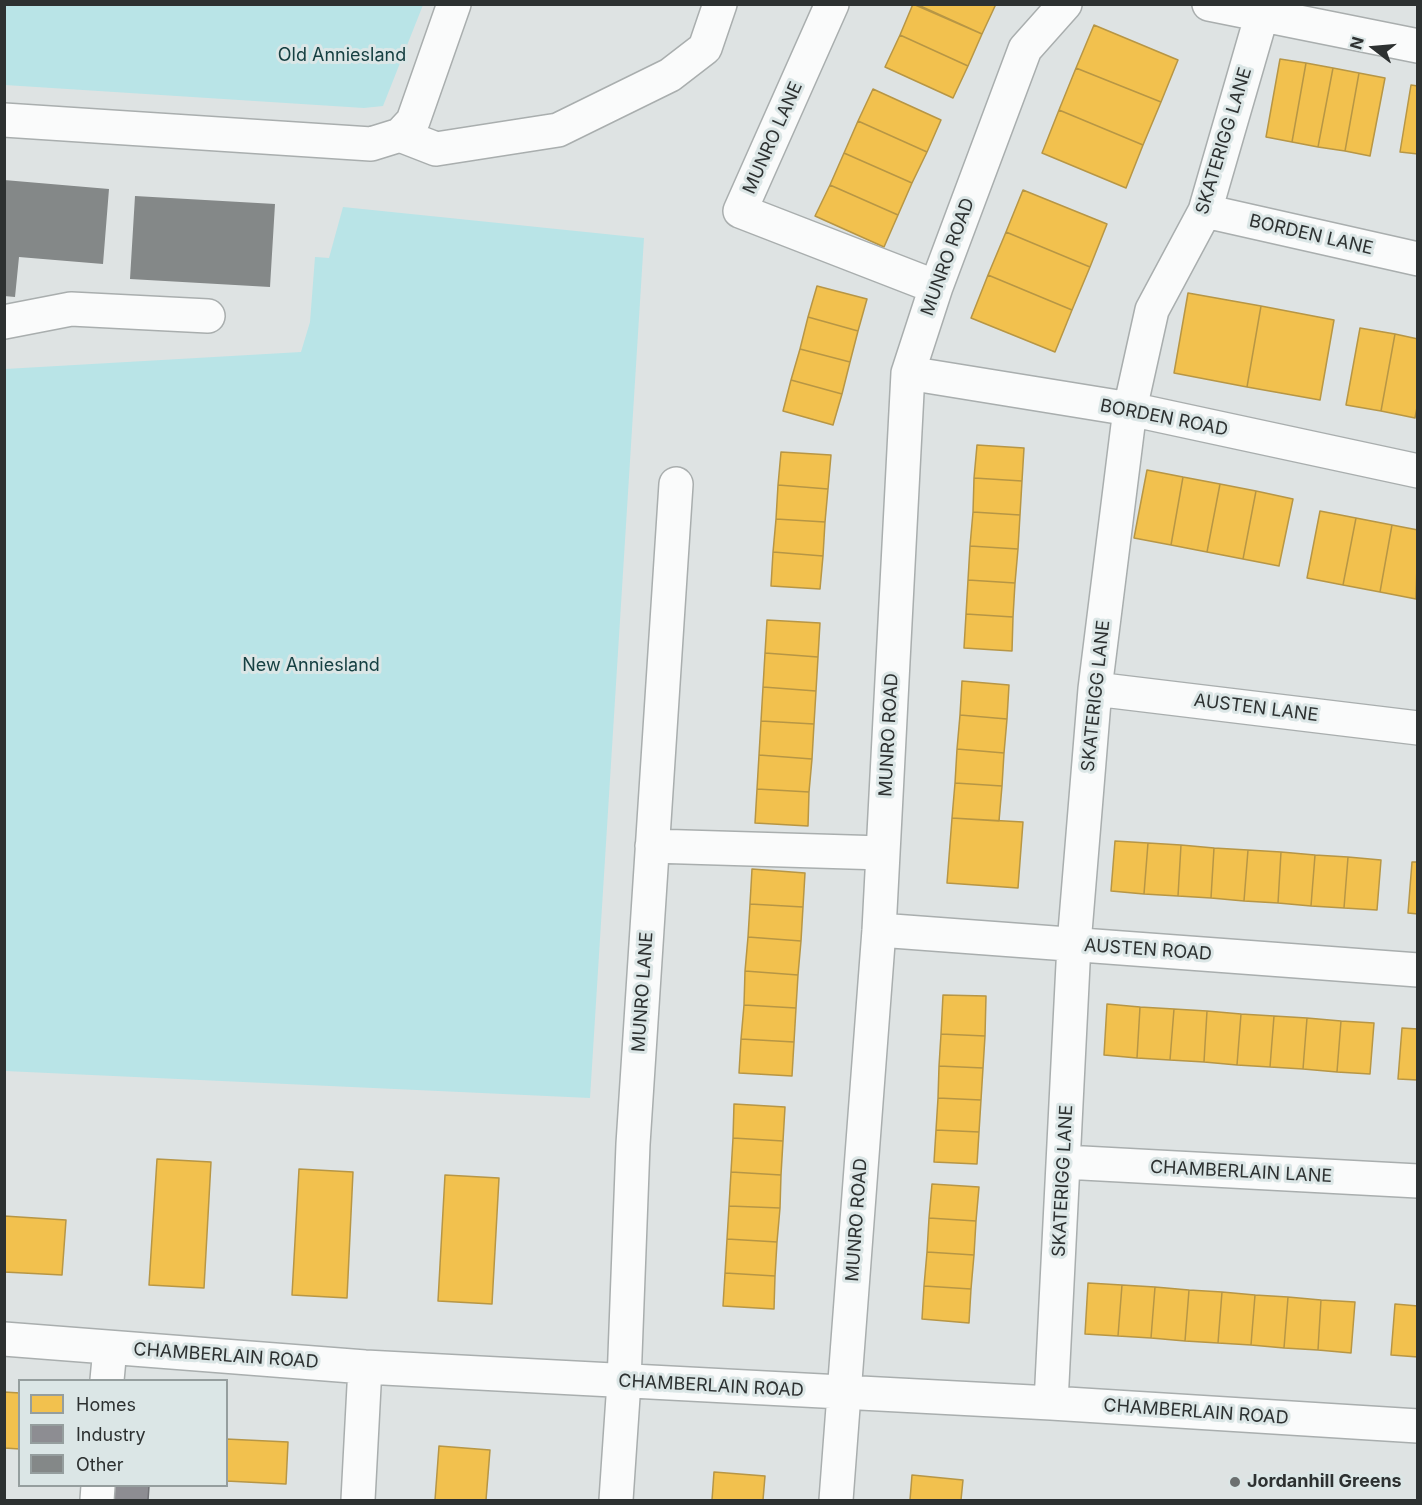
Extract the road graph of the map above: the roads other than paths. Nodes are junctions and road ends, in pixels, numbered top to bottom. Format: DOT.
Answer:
graph roads {
  1 [pos="454,4"];
  2 [pos="720,4"];
  3 [pos="832,4"];
  4 [pos="1065,4"];
  5 [pos="1209,4"];
  6 [pos="1262,14"];
  7 [pos="1418,46"];
  8 [pos="4,120"];
  9 [pos="400,135"];
  10 [pos="1205,211"];
  11 [pos="1418,259"];
  12 [pos="936,287"];
  13 [pos="208,316"];
  14 [pos="4,322"];
  15 [pos="908,373"];
  16 [pos="1130,409"];
  17 [pos="1418,471"];
  18 [pos="676,484"];
  19 [pos="1095,688"];
  20 [pos="1418,728"];
  21 [pos="652,846"];
  22 [pos="883,853"];
  23 [pos="879,930"];
  24 [pos="1074,944"];
  25 [pos="1418,970"];
  26 [pos="1064,1162"];
  27 [pos="1418,1181"];
  28 [pos="4,1339"];
  29 [pos="110,1348"];
  30 [pos="365,1367"];
  31 [pos="107,1379"];
  32 [pos="624,1382"];
  33 [pos="843,1394"];
  34 [pos="1051,1403"];
  35 [pos="1418,1426"];
  36 [pos="358,1500"];
  37 [pos="616,1500"];
  38 [pos="836,1500"];
  1 -- 9 [label="street"];
  2 -- 9 [label="street"];
  3 -- 12 [label="street, MUNRO LANE"];
  4 -- 12 [label="street, MUNRO ROAD"];
  5 -- 6 [label="street"];
  6 -- 7 [label="street"];
  6 -- 10 [label="street, SKATERIGG LANE"];
  8 -- 9 [label="street"];
  10 -- 11 [label="street, BORDEN LANE"];
  10 -- 16 [label="street, SKATERIGG LANE"];
  12 -- 15 [label="street, MUNRO ROAD"];
  13 -- 14 [label="street"];
  15 -- 16 [label="street, BORDEN ROAD"];
  15 -- 22 [label="street, MUNRO ROAD"];
  16 -- 17 [label="street, BORDEN ROAD"];
  16 -- 19 [label="street, SKATERIGG LANE"];
  18 -- 21 [label="street, MUNRO LANE"];
  19 -- 20 [label="street, AUSTEN LANE"];
  19 -- 24 [label="street, SKATERIGG LANE"];
  21 -- 22 [label="street"];
  21 -- 32 [label="street, MUNRO LANE"];
  22 -- 23 [label="street, MUNRO ROAD"];
  23 -- 24 [label="street, AUSTEN ROAD"];
  23 -- 33 [label="street, MUNRO ROAD"];
  24 -- 25 [label="street, AUSTEN ROAD"];
  24 -- 26 [label="street, SKATERIGG LANE"];
  26 -- 27 [label="street, CHAMBERLAIN LANE"];
  26 -- 34 [label="street, SKATERIGG LANE"];
  28 -- 29 [label="street, CHAMBERLAIN ROAD"];
  29 -- 30 [label="street, CHAMBERLAIN ROAD"];
  29 -- 31 [label="street"];
  30 -- 32 [label="street, CHAMBERLAIN ROAD"];
  30 -- 36 [label="street"];
  32 -- 33 [label="street, CHAMBERLAIN ROAD"];
  32 -- 37 [label="street, MUNRO LANE"];
  33 -- 34 [label="street, CHAMBERLAIN ROAD"];
  33 -- 38 [label="street, MUNRO ROAD"];
  34 -- 35 [label="street, CHAMBERLAIN ROAD"];
}
